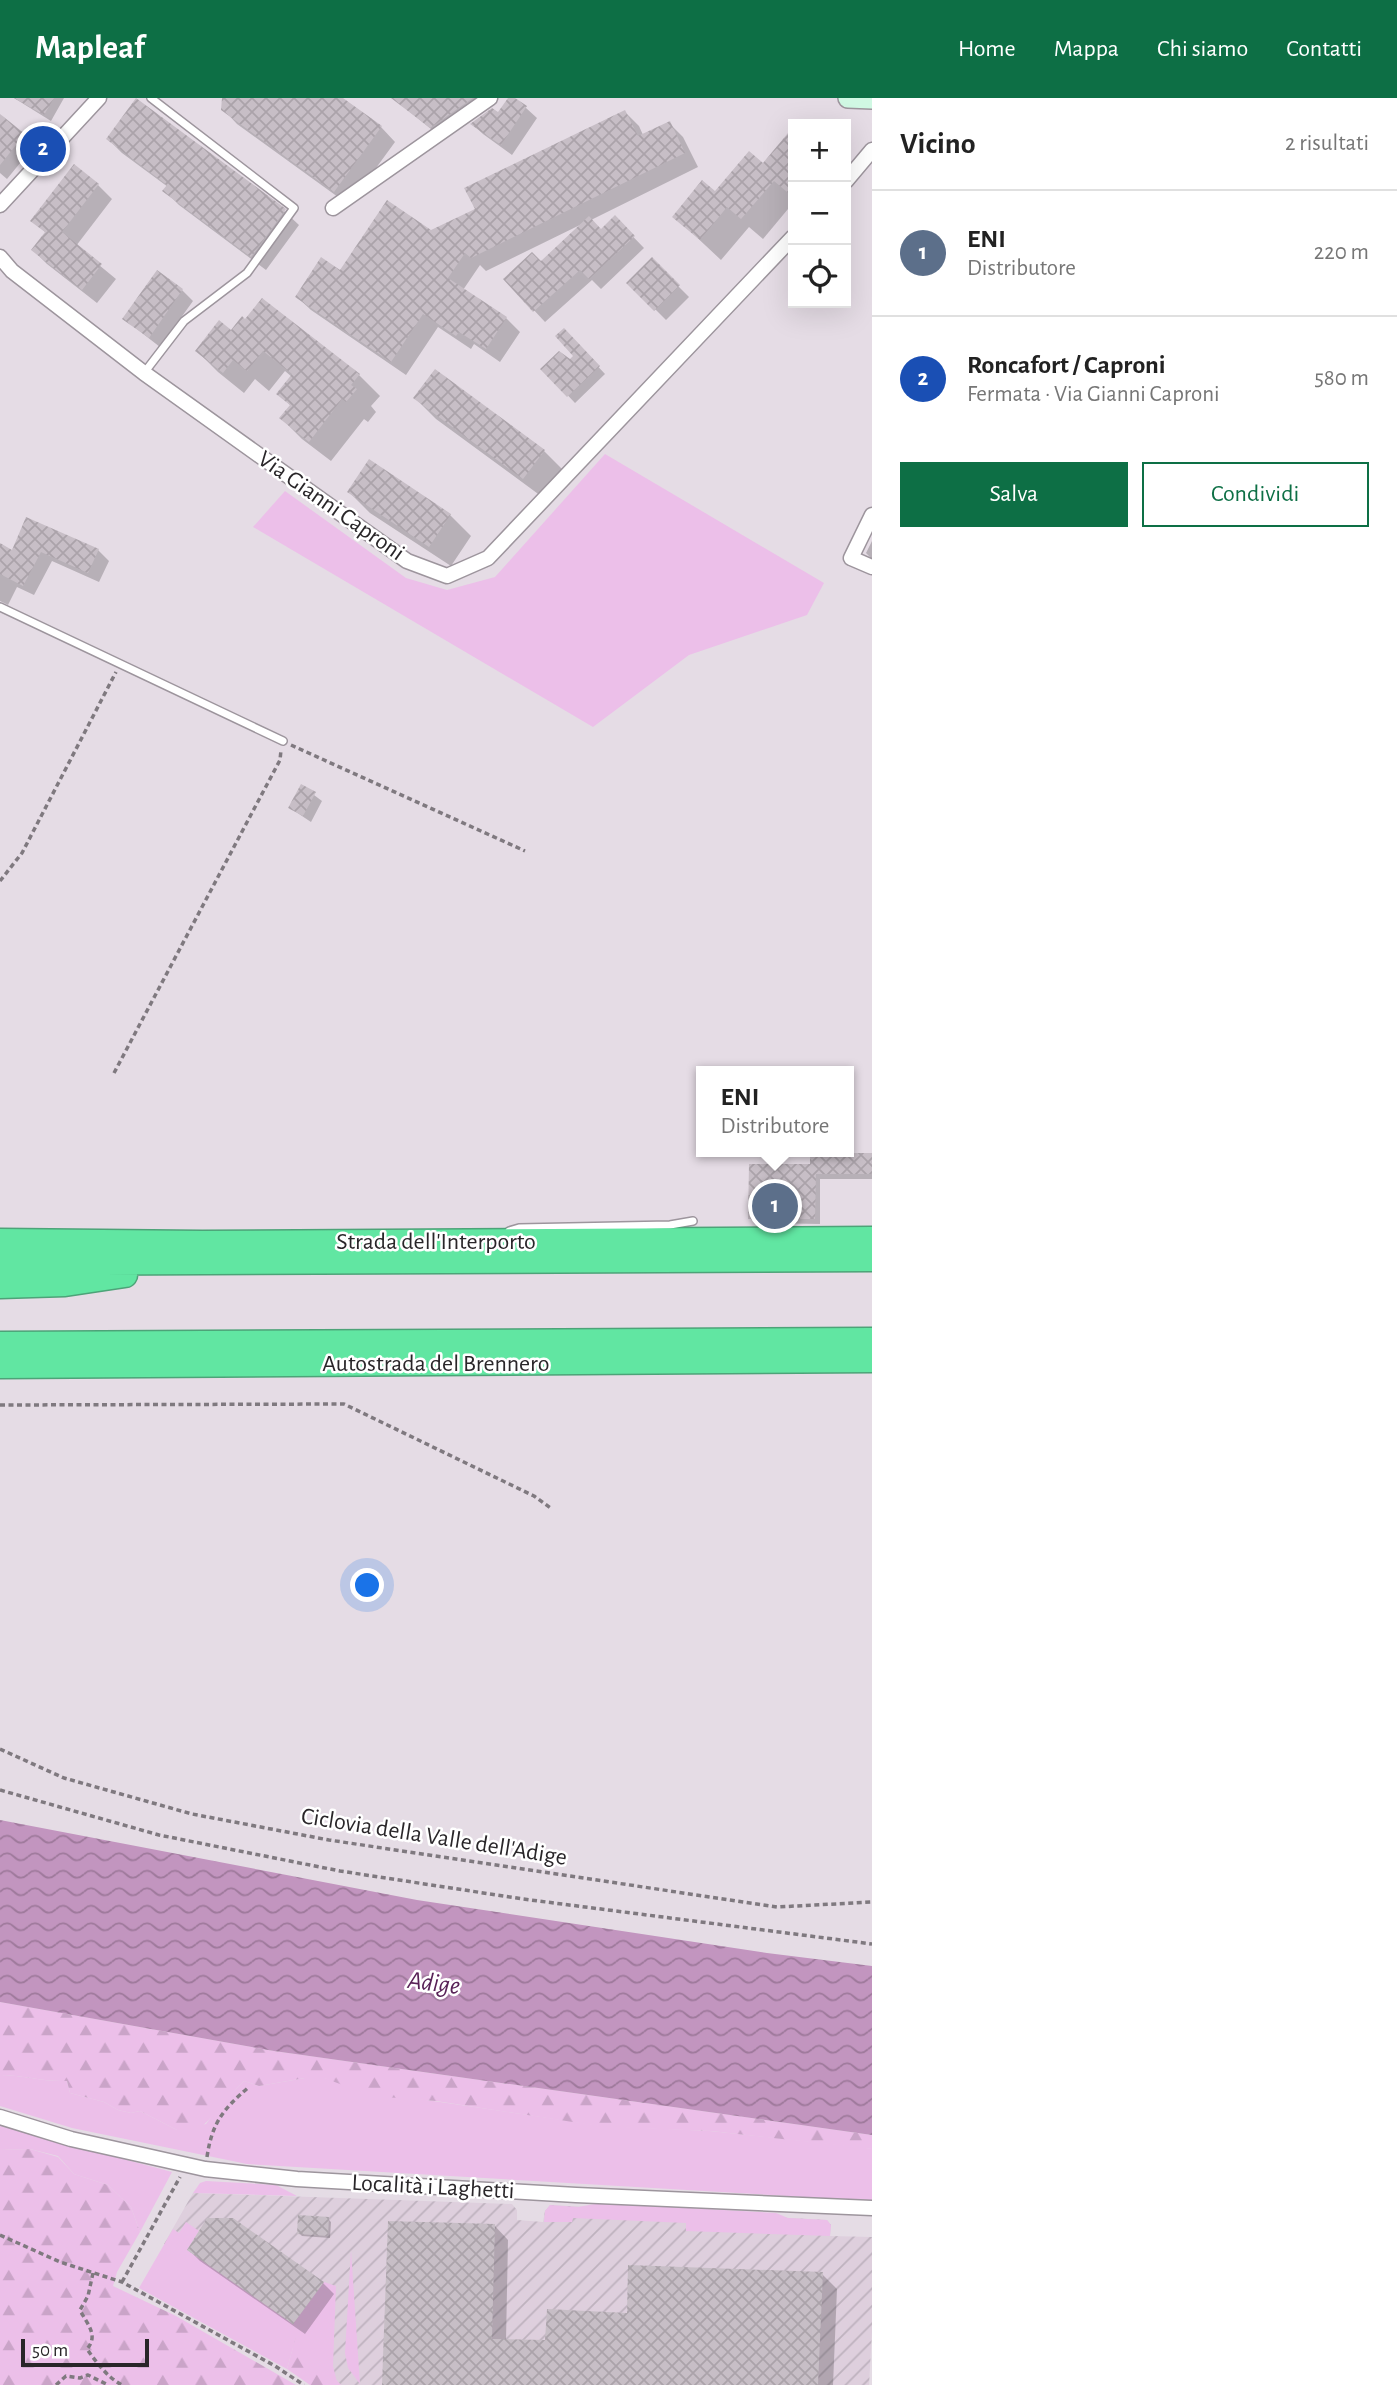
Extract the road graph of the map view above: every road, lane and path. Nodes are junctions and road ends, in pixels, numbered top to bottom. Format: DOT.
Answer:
graph roads {
  1 [pos="99,98"];
  2 [pos="151,98"];
  3 [pos="490,98"];
  4 [pos="848,98"];
  5 [pos="872,99"];
  6 [pos="872,150"];
  7 [pos="851,175"];
  8 [pos="0,205"];
  9 [pos="333,208"];
  10 [pos="788,242"];
  11 [pos="0,257"];
  12 [pos="144,373"];
  13 [pos="872,515"];
  14 [pos="872,567"];
  15 [pos="0,607"];
  16 [pos="120,664"];
  17 [pos="283,741"];
  18 [pos="525,851"];
  19 [pos="0,881"];
  20 [pos="114,1073"];
  21 [pos="693,1221"];
  22 [pos="872,1239"];
  23 [pos="0,1241"];
  24 [pos="474,1241"];
  25 [pos="872,1259"];
  26 [pos="202,1262"];
  27 [pos="0,1263"];
  28 [pos="0,1286"];
  29 [pos="872,1340"];
  30 [pos="0,1344"];
  31 [pos="872,1360"];
  32 [pos="0,1366"];
  33 [pos="0,1405"];
  34 [pos="552,1510"];
  35 [pos="0,1749"];
  36 [pos="0,1790"];
  37 [pos="872,1902"];
  38 [pos="872,1944"];
  39 [pos="249,2087"];
  40 [pos="0,2117"];
  41 [pos="187,2165"];
  42 [pos="205,2169"];
  43 [pos="872,2208"];
  44 [pos="0,2235"];
  45 [pos="93,2273"];
  46 [pos="122,2282"];
  47 [pos="56,2385"];
  48 [pos="108,2385"];
  49 [pos="122,2385"];
  50 [pos="303,2385"];
  1 -- 8 [label="street"];
  2 -- 12 [label="lane"];
  3 -- 9 [label="street"];
  4 -- 5 [label="street"];
  6 -- 7 [label="street"];
  10 -- 12 [label="street, Via Gianni Caproni"];
  11 -- 12 [label="street, Via Gianni Caproni"];
  13 -- 14 [label="street"];
  15 -- 16 [label="lane"];
  16 -- 17 [label="lane"];
  16 -- 19 [label="path"];
  17 -- 18 [label="path"];
  17 -- 20 [label="path"];
  21 -- 24 [label="lane"];
  22 -- 24 [label="highway, Strada dell'Interporto"];
  23 -- 24 [label="highway, Strada dell'Interporto"];
  25 -- 26 [label="highway, Strada dell'Interporto"];
  26 -- 27 [label="highway, Strada dell'Interporto"];
  26 -- 28 [label="highway"];
  29 -- 30 [label="highway, Autostrada del Brennero"];
  31 -- 32 [label="highway, Autostrada del Brennero"];
  33 -- 34 [label="path"];
  35 -- 37 [label="path, Ciclovia della Valle dell'Adige"];
  36 -- 38 [label="path"];
  39 -- 42 [label="path"];
  40 -- 41 [label="street, Località i Laghetti"];
  41 -- 42 [label="street, Località i Laghetti"];
  41 -- 46 [label="path"];
  42 -- 43 [label="street, Località i Laghetti"];
  44 -- 45 [label="path"];
  45 -- 46 [label="path"];
  45 -- 49 [label="path"];
  46 -- 50 [label="path"];
  47 -- 48 [label="path"];
}
